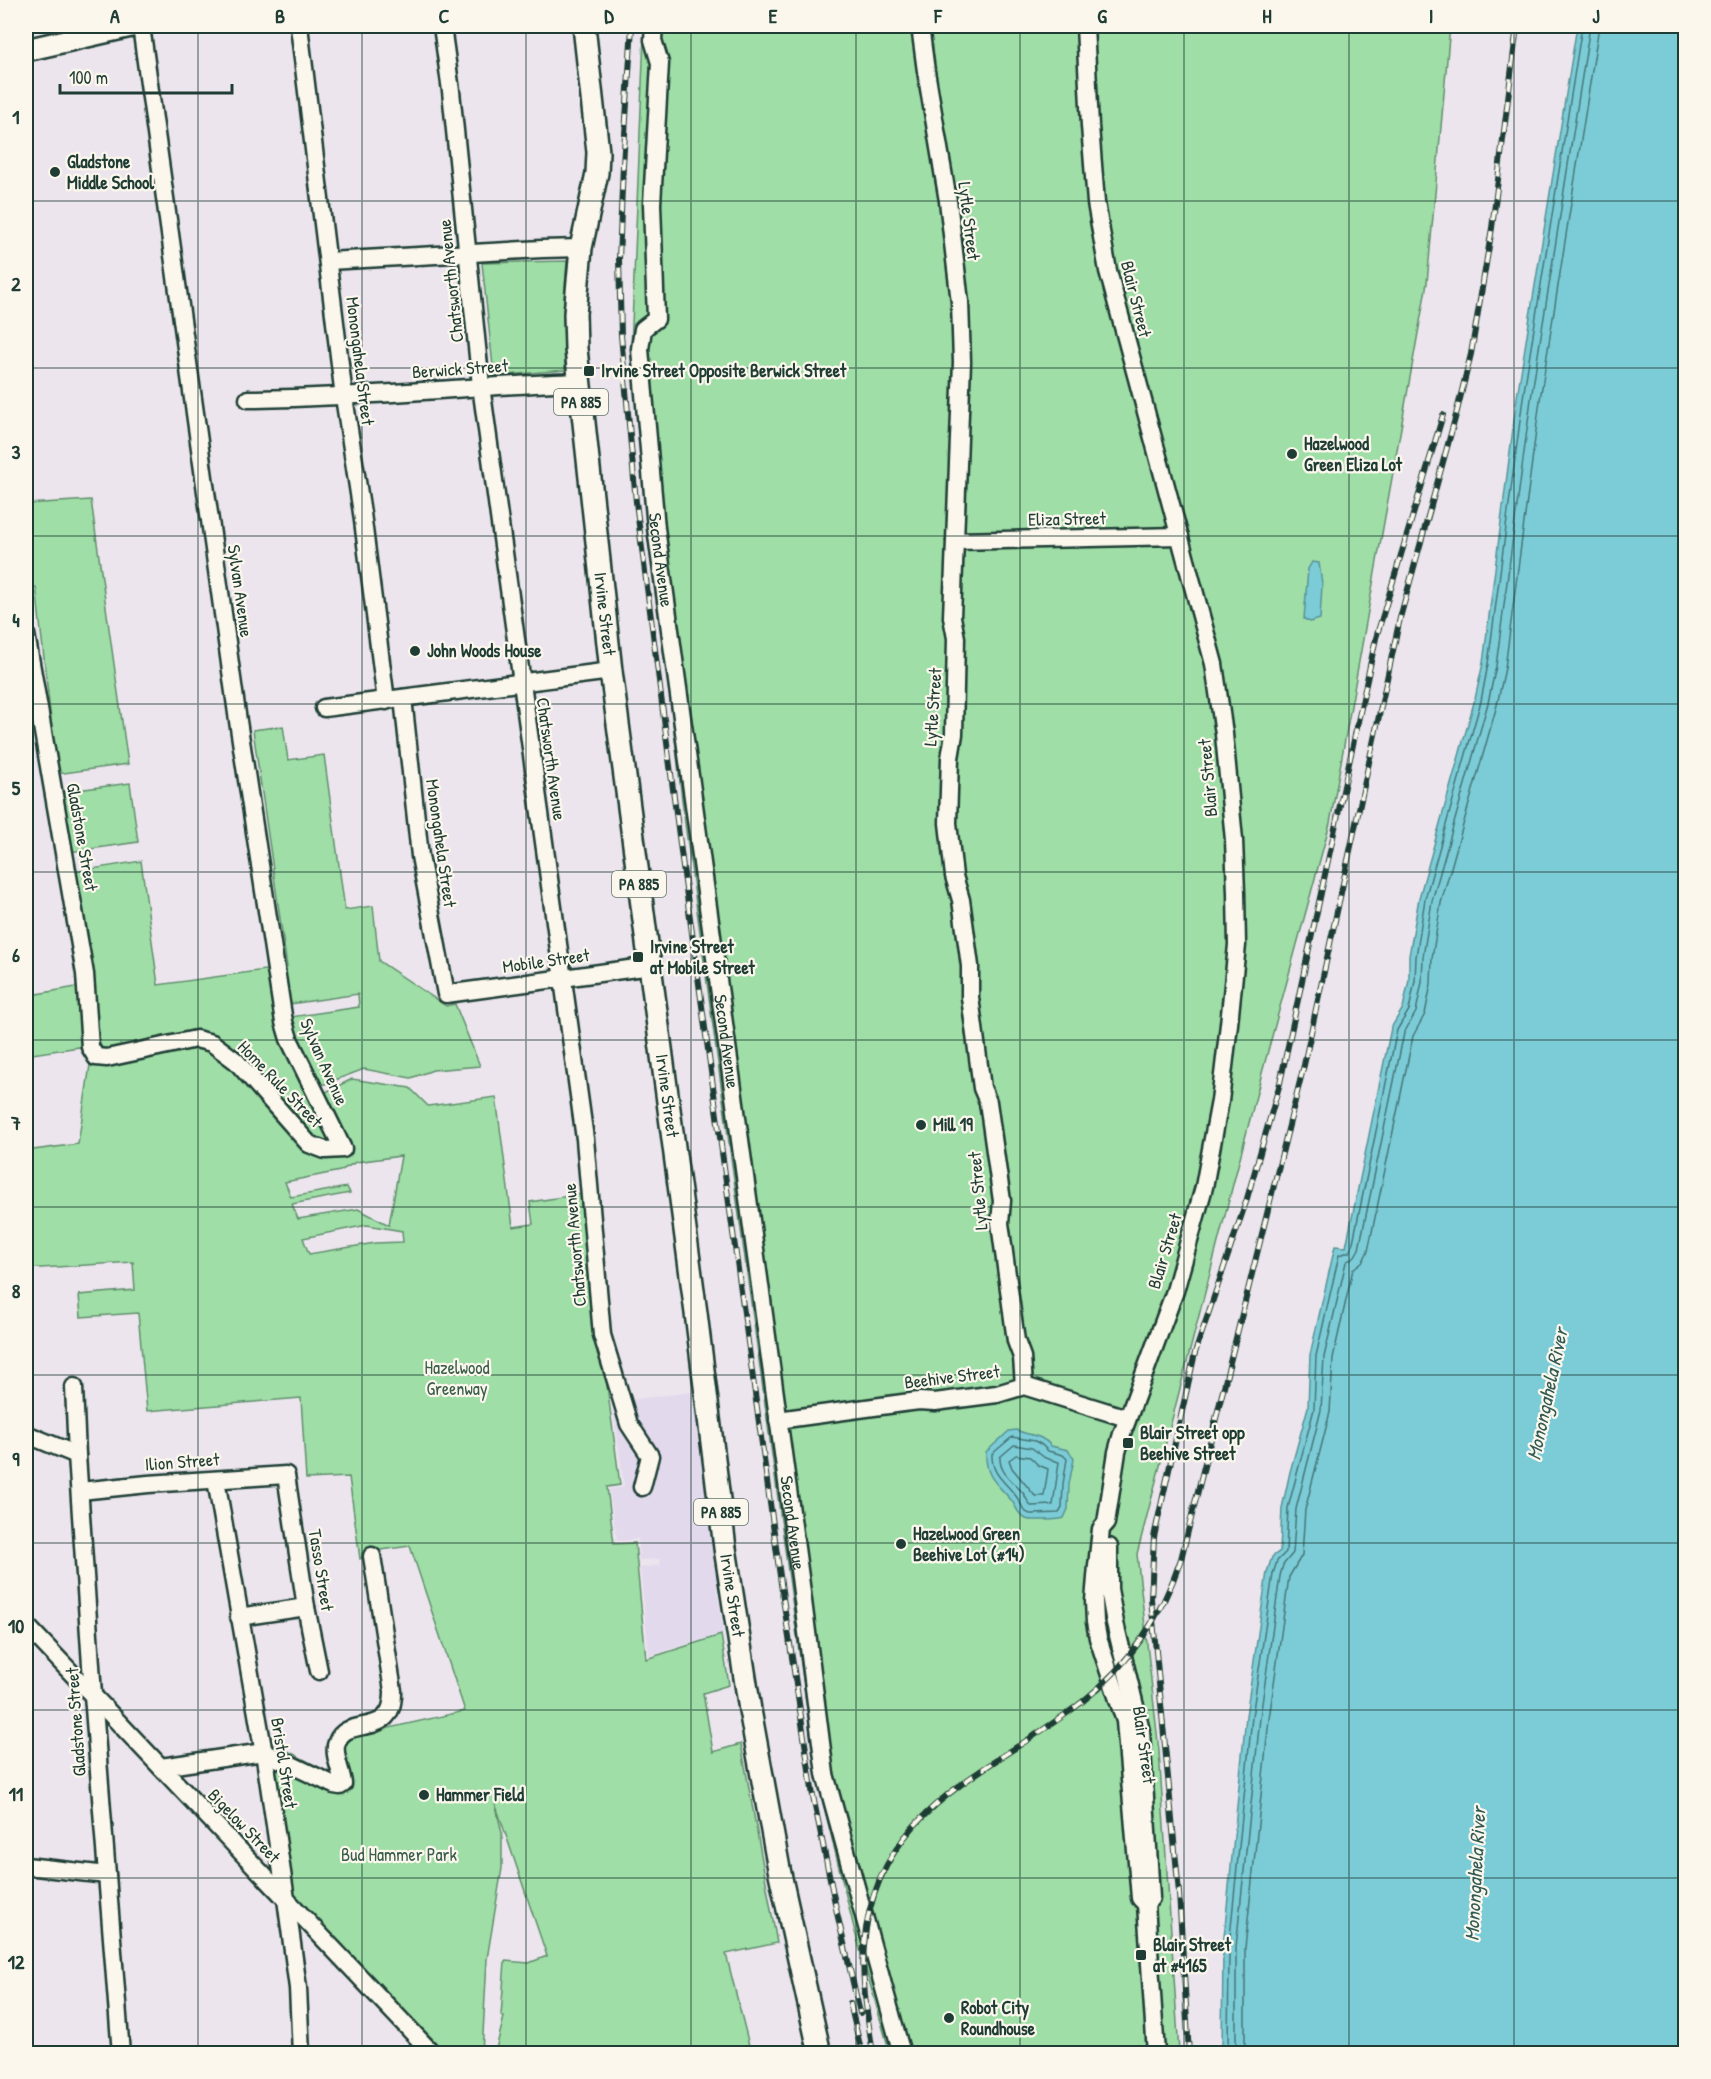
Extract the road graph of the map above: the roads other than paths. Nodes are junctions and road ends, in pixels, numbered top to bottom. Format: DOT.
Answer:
graph roads {
  1 [pos="131,26"];
  2 [pos="141,26"];
  3 [pos="299,26"];
  4 [pos="442,26"];
  5 [pos="584,26"];
  6 [pos="654,26"];
  7 [pos="920,26"];
  8 [pos="1086,26"];
  9 [pos="26,50"];
  10 [pos="581,248"];
  11 [pos="467,254"];
  12 [pos="328,261"];
  13 [pos="579,382"];
  14 [pos="481,386"];
  15 [pos="344,398"];
  16 [pos="248,399"];
  17 [pos="1180,536"];
  18 [pos="955,541"];
  19 [pos="26,634"];
  20 [pos="610,671"];
  21 [pos="521,682"];
  22 [pos="403,698"];
  23 [pos="386,700"];
  24 [pos="324,708"];
  25 [pos="651,966"];
  26 [pos="563,979"];
  27 [pos="446,994"];
  28 [pos="90,1047"];
  29 [pos="343,1149"];
  30 [pos="1024,1386"];
  31 [pos="74,1387"];
  32 [pos="1127,1418"];
  33 [pos="778,1420"];
  34 [pos="26,1434"];
  35 [pos="77,1455"];
  36 [pos="286,1475"];
  37 [pos="216,1480"];
  38 [pos="642,1487"];
  39 [pos="80,1491"];
  40 [pos="372,1556"];
  41 [pos="306,1607"];
  42 [pos="240,1617"];
  43 [pos="26,1626"];
  44 [pos="320,1671"];
  45 [pos="93,1695"];
  46 [pos="264,1752"];
  47 [pos="161,1767"];
  48 [pos="26,1866"];
  49 [pos="107,1875"];
  50 [pos="286,1899"];
  51 [pos="121,2054"];
  52 [pos="301,2054"];
  53 [pos="433,2054"];
  54 [pos="820,2054"];
  55 [pos="902,2054"];
  56 [pos="1156,2054"];
  1 -- 9 [label="main road"];
  2 -- 29 [label="street, Sylvan Avenue"];
  3 -- 12 [label="street, Monongahela Street"];
  4 -- 11 [label="street, Chatsworth Avenue"];
  5 -- 10 [label="main road, Irvine Street / PA 885"];
  6 -- 33 [label="street, Second Avenue"];
  7 -- 18 [label="street, Lytle Street"];
  8 -- 17 [label="street, Blair Street"];
  10 -- 11 [label="street"];
  10 -- 13 [label="main road, Irvine Street / PA 885"];
  11 -- 12 [label="street"];
  11 -- 14 [label="street, Chatsworth Avenue"];
  12 -- 15 [label="street, Monongahela Street"];
  13 -- 14 [label="street, Berwick Street"];
  13 -- 20 [label="main road, Irvine Street / PA 885"];
  14 -- 15 [label="street, Berwick Street"];
  14 -- 21 [label="street, Chatsworth Avenue"];
  15 -- 16 [label="street, Berwick Street"];
  15 -- 23 [label="street, Monongahela Street"];
  17 -- 18 [label="street, Eliza Street"];
  17 -- 32 [label="street, Blair Street"];
  18 -- 30 [label="street, Lytle Street"];
  19 -- 28 [label="street, Gladstone Street"];
  20 -- 21 [label="street"];
  20 -- 25 [label="main road, Irvine Street / PA 885"];
  21 -- 22 [label="street"];
  21 -- 26 [label="street, Chatsworth Avenue"];
  22 -- 23 [label="street"];
  22 -- 27 [label="street, Monongahela Street"];
  23 -- 24 [label="street"];
  25 -- 26 [label="street, Mobile Street"];
  25 -- 54 [label="main road, Irvine Street / PA 885"];
  26 -- 27 [label="street, Mobile Street"];
  26 -- 38 [label="street, Chatsworth Avenue"];
  28 -- 29 [label="street, Home Rule Street"];
  30 -- 32 [label="street, Beehive Street"];
  30 -- 33 [label="street, Beehive Street"];
  31 -- 35 [label="street, Gladstone Street"];
  32 -- 56 [label="street, Blair Street"];
  33 -- 55 [label="street, Second Avenue"];
  34 -- 35 [label="street"];
  35 -- 39 [label="street, Gladstone Street"];
  36 -- 37 [label="street, Ilion Street"];
  36 -- 41 [label="street, Tasso Street"];
  37 -- 39 [label="street, Ilion Street"];
  37 -- 42 [label="street, Bristol Street"];
  39 -- 45 [label="street, Gladstone Street"];
  40 -- 46 [label="street"];
  41 -- 42 [label="street"];
  41 -- 44 [label="street, Tasso Street"];
  42 -- 46 [label="street, Bristol Street"];
  43 -- 45 [label="street, Bigelow Street"];
  45 -- 47 [label="street, Bigelow Street"];
  45 -- 49 [label="street, Gladstone Street"];
  46 -- 47 [label="street"];
  46 -- 50 [label="street, Bristol Street"];
  47 -- 50 [label="street, Bigelow Street"];
  48 -- 49 [label="street"];
  49 -- 51 [label="street, Gladstone Street"];
  50 -- 52 [label="street, Bristol Street"];
  50 -- 53 [label="street, Bigelow Street"];
}
